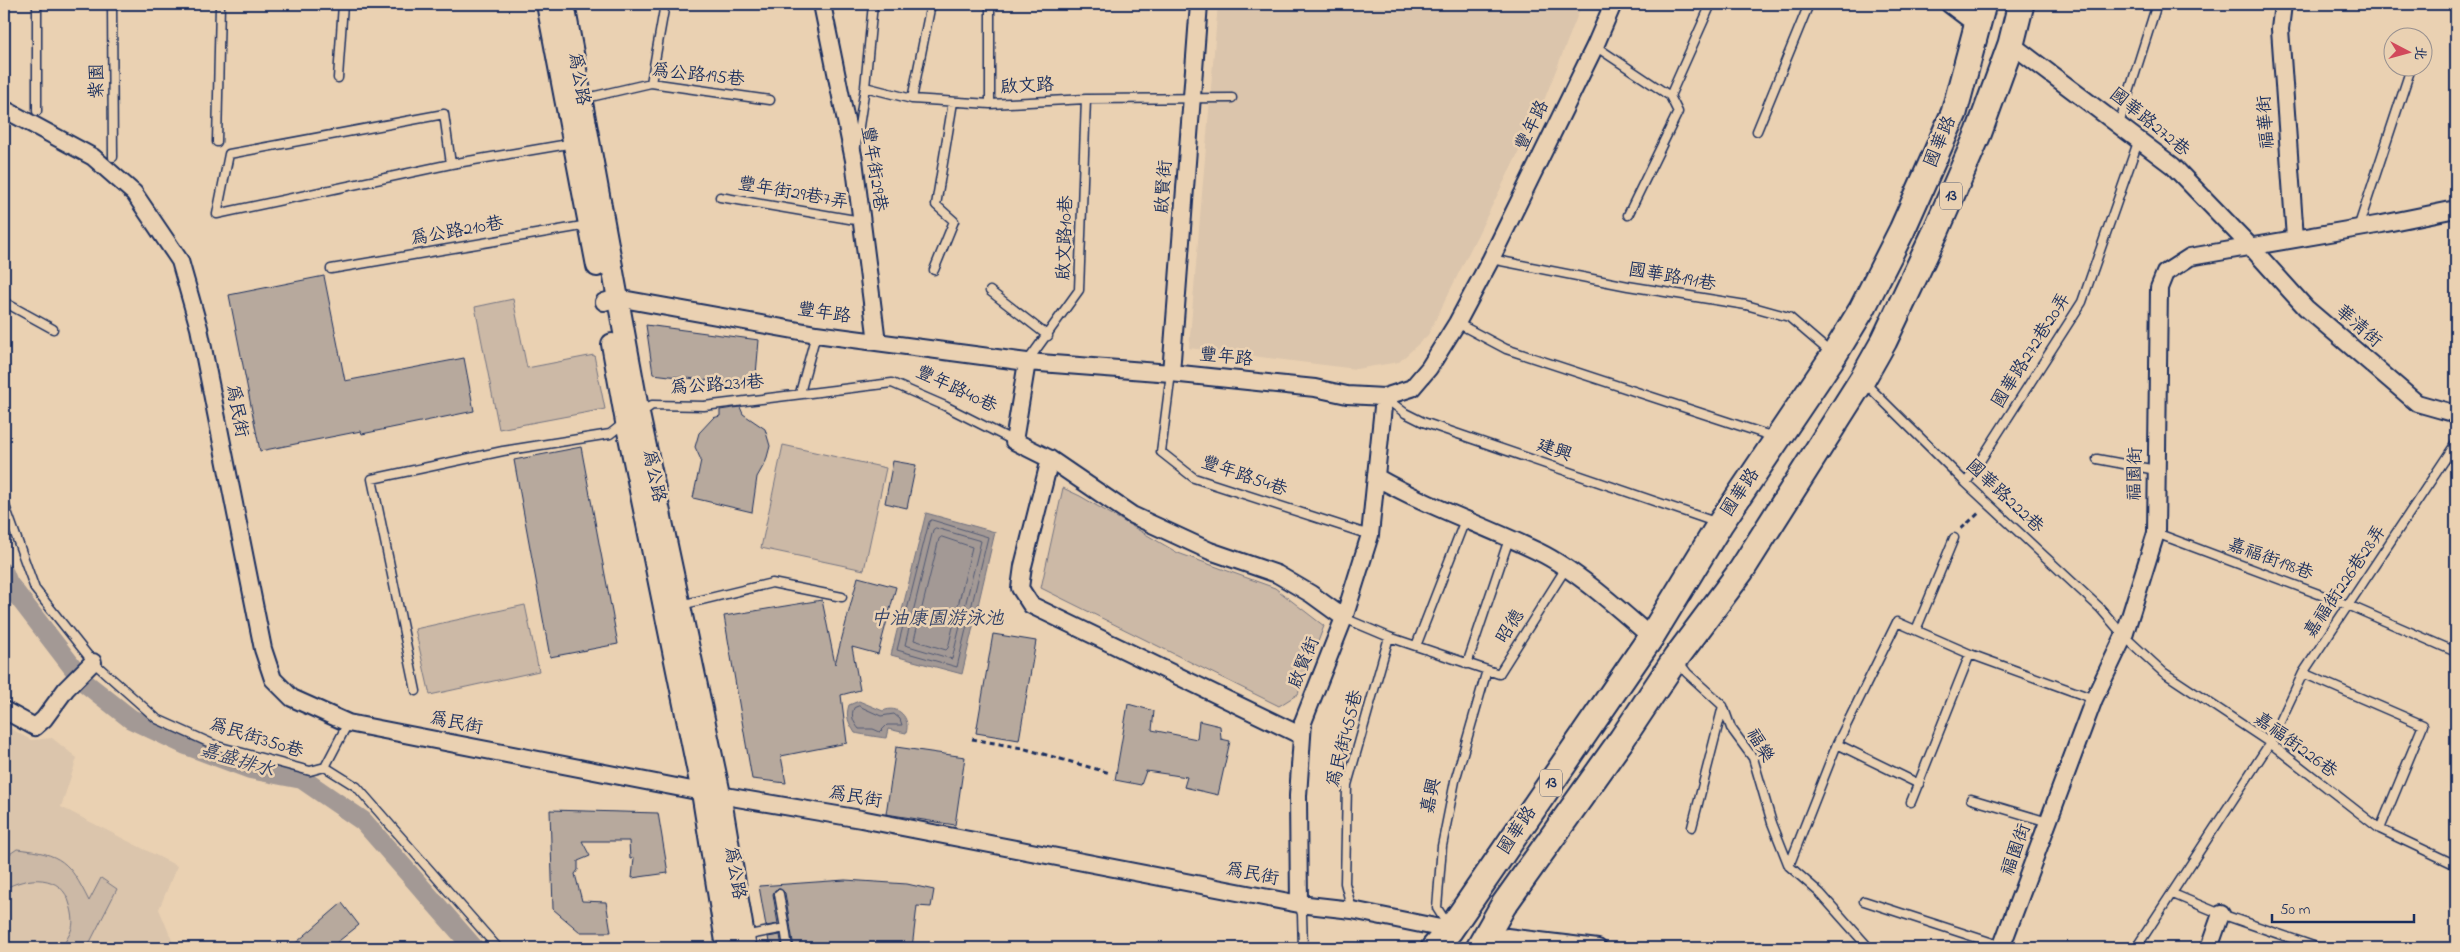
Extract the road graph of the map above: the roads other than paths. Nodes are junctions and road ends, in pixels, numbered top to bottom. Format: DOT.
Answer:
graph roads {
  1 [pos="37,4"];
  2 [pos="112,4"];
  3 [pos="220,4"];
  4 [pos="343,4"];
  5 [pos="547,4"];
  6 [pos="564,4"];
  7 [pos="665,4"];
  8 [pos="822,4"];
  9 [pos="873,4"];
  10 [pos="931,4"];
  11 [pos="990,4"];
  12 [pos="1199,4"];
  13 [pos="1613,4"];
  14 [pos="1711,4"];
  15 [pos="1810,4"];
  16 [pos="1949,4"];
  17 [pos="2021,4"];
  18 [pos="2157,4"];
  19 [pos="2284,4"];
  20 [pos="1980,15"];
  21 [pos="2011,44"];
  22 [pos="1595,46"];
  23 [pos="338,78"];
  24 [pos="2408,78"];
  25 [pos="651,83"];
  26 [pos="865,87"];
  27 [pos="1670,96"];
  28 [pos="1191,97"];
  29 [pos="1232,98"];
  30 [pos="912,99"];
  31 [pos="1086,99"];
  32 [pos="770,100"];
  33 [pos="574,102"];
  34 [pos="953,102"];
  35 [pos="990,104"];
  36 [pos="4,109"];
  37 [pos="37,111"];
  38 [pos="2119,124"];
  39 [pos="1757,132"];
  40 [pos="580,141"];
  41 [pos="217,142"];
  42 [pos="2138,142"];
  43 [pos="113,157"];
  44 [pos="854,160"];
  45 [pos="451,164"];
  46 [pos="720,197"];
  47 [pos="2456,209"];
  48 [pos="1628,215"];
  49 [pos="861,221"];
  50 [pos="589,225"];
  51 [pos="2358,228"];
  52 [pos="2296,238"];
  53 [pos="2250,246"];
  54 [pos="1491,259"];
  55 [pos="331,269"];
  56 [pos="934,270"];
  57 [pos="990,291"];
  58 [pos="611,300"];
  59 [pos="4,302"];
  60 [pos="1457,323"];
  61 [pos="53,329"];
  62 [pos="816,334"];
  63 [pos="1048,336"];
  64 [pos="877,342"];
  65 [pos="1834,355"];
  66 [pos="1027,362"];
  67 [pos="1171,373"];
  68 [pos="1862,380"];
  69 [pos="800,393"];
  70 [pos="1384,397"];
  71 [pos="2456,414"];
  72 [pos="632,418"];
  73 [pos="1778,438"];
  74 [pos="1014,441"];
  75 [pos="2456,443"];
  76 [pos="1050,459"];
  77 [pos="2097,459"];
  78 [pos="2156,470"];
  79 [pos="1376,477"];
  80 [pos="1966,483"];
  81 [pos="4,503"];
  82 [pos="1465,520"];
  83 [pos="1720,524"];
  84 [pos="2156,533"];
  85 [pos="1370,535"];
  86 [pos="1954,538"];
  87 [pos="1509,540"];
  88 [pos="1566,568"];
  89 [pos="842,597"];
  90 [pos="2348,605"];
  91 [pos="672,607"];
  92 [pos="1344,618"];
  93 [pos="1916,630"];
  94 [pos="2124,636"];
  95 [pos="1389,637"];
  96 [pos="1651,637"];
  97 [pos="1416,646"];
  98 [pos="2456,652"];
  99 [pos="1970,654"];
  100 [pos="1676,658"];
  101 [pos="93,662"];
  102 [pos="1467,664"];
  103 [pos="1487,670"];
  104 [pos="2303,673"];
  105 [pos="416,691"];
  106 [pos="2094,699"];
  107 [pos="1723,706"];
  108 [pos="4,710"];
  109 [pos="348,723"];
  110 [pos="1302,736"];
  111 [pos="2270,743"];
  112 [pos="1837,744"];
  113 [pos="325,767"];
  114 [pos="1919,784"];
  115 [pos="711,792"];
  116 [pos="1971,799"];
  117 [pos="1911,802"];
  118 [pos="2048,822"];
  119 [pos="1692,827"];
  120 [pos="2380,829"];
  121 [pos="2456,865"];
  122 [pos="1789,866"];
  123 [pos="779,894"];
  124 [pos="2173,894"];
  125 [pos="1864,901"];
  126 [pos="1299,904"];
  127 [pos="1352,910"];
  128 [pos="2221,914"];
  129 [pos="784,928"];
  130 [pos="1450,930"];
  131 [pos="745,942"];
  132 [pos="2002,947"];
  133 [pos="498,948"];
  134 [pos="728,948"];
  135 [pos="788,948"];
  136 [pos="1303,948"];
  137 [pos="1434,948"];
  138 [pos="1478,948"];
  139 [pos="1598,948"];
  140 [pos="1869,948"];
  141 [pos="2136,948"];
  142 [pos="2209,948"];
  143 [pos="2319,948"];
  1 -- 37 [label="lane"];
  2 -- 43 [label="lane, 紫園"];
  3 -- 41 [label="lane"];
  4 -- 23 [label="lane"];
  5 -- 33 [label="street, 為公路"];
  6 -- 33 [label="street, 為公路"];
  7 -- 25 [label="lane"];
  8 -- 44 [label="street, 豐年街29巷"];
  9 -- 26 [label="lane"];
  10 -- 30 [label="lane"];
  11 -- 35 [label="lane"];
  12 -- 28 [label="street, 啟賢街"];
  13 -- 22 [label="street, 豐年路"];
  14 -- 27 [label="lane"];
  15 -- 39 [label="lane"];
  16 -- 20 [label="street"];
  17 -- 21 [label="main road, 國華路 / 13"];
  18 -- 38 [label="lane"];
  19 -- 52 [label="street, 福華街"];
  20 -- 21 [label="main road"];
  20 -- 65 [label="main road, 國華路 / 13"];
  21 -- 38 [label="street, 國華路272巷"];
  21 -- 68 [label="main road, 國華路 / 13"];
  22 -- 27 [label="lane"];
  22 -- 54 [label="street, 豐年路"];
  24 -- 51 [label="lane"];
  25 -- 32 [label="lane, 為公路195巷"];
  25 -- 33 [label="lane, 為公路195巷"];
  26 -- 30 [label="lane, 啟文路"];
  26 -- 44 [label="lane"];
  27 -- 48 [label="lane"];
  28 -- 29 [label="lane, 啟文路"];
  28 -- 31 [label="lane, 啟文路"];
  28 -- 67 [label="street, 啟賢街"];
  30 -- 34 [label="lane, 啟文路"];
  31 -- 35 [label="lane, 啟文路"];
  31 -- 63 [label="lane, 啟文路10巷"];
  33 -- 40 [label="street, 為公路"];
  34 -- 35 [label="lane, 啟文路"];
  34 -- 56 [label="lane"];
  36 -- 109 [label="street, 為民街"];
  38 -- 42 [label="street, 國華路272巷"];
  40 -- 45 [label="lane"];
  40 -- 50 [label="street, 為公路"];
  40 -- 58 [label="street, 為公路"];
  42 -- 53 [label="street, 國華路272巷"];
  42 -- 80 [label="lane, 國華路272巷20弄"];
  44 -- 49 [label="street, 豐年街29巷"];
  45 -- 45 [label="lane"];
  46 -- 49 [label="lane, 豐年街29巷7弄"];
  47 -- 51 [label="street, 福園街"];
  49 -- 64 [label="street, 豐年街29巷"];
  50 -- 55 [label="lane, 為公路210巷"];
  50 -- 58 [label="street, 為公路"];
  51 -- 52 [label="street, 福園街"];
  52 -- 53 [label="street, 福園街"];
  53 -- 71 [label="street, 華清街"];
  53 -- 78 [label="street, 福園街"];
  54 -- 60 [label="street, 豐年路"];
  54 -- 65 [label="lane, 國華路191巷"];
  57 -- 63 [label="lane"];
  58 -- 62 [label="street, 豐年路"];
  58 -- 72 [label="street, 為公路"];
  59 -- 61 [label="lane"];
  60 -- 70 [label="street, 豐年路"];
  60 -- 73 [label="lane"];
  62 -- 64 [label="street, 豐年路"];
  62 -- 69 [label="lane"];
  63 -- 66 [label="lane, 啟文路10巷"];
  64 -- 66 [label="street, 豐年路"];
  65 -- 68 [label="main road"];
  65 -- 73 [label="main road, 國華路 / 13"];
  66 -- 67 [label="street, 豐年路"];
  66 -- 74 [label="street, 豐年路40巷"];
  67 -- 70 [label="street, 豐年路"];
  67 -- 85 [label="lane, 豐年路54巷"];
  68 -- 80 [label="lane, 國華路222巷"];
  68 -- 100 [label="main road, 國華路 / 13"];
  69 -- 72 [label="lane, 為公路231巷"];
  69 -- 74 [label="lane, 豐年路40巷"];
  70 -- 79 [label="street, 啟賢街"];
  70 -- 83 [label="lane, 建興"];
  72 -- 91 [label="street, 為公路"];
  72 -- 105 [label="lane, 為公路231巷"];
  73 -- 83 [label="main road, 國華路 / 13"];
  74 -- 76 [label="street"];
  75 -- 90 [label="lane, 嘉福街226巷28弄"];
  76 -- 92 [label="street"];
  76 -- 110 [label="street"];
  77 -- 78 [label="lane"];
  78 -- 84 [label="street, 福園街"];
  79 -- 82 [label="street"];
  79 -- 85 [label="street, 啟賢街"];
  80 -- 94 [label="lane, 國華路222巷"];
  81 -- 101 [label="lane, 為民街350巷"];
  82 -- 87 [label="street"];
  82 -- 97 [label="lane"];
  83 -- 96 [label="main road, 國華路 / 13"];
  84 -- 90 [label="lane, 嘉福街198巷"];
  84 -- 94 [label="street, 福園街"];
  85 -- 92 [label="street, 啟賢街"];
  86 -- 93 [label="lane"];
  87 -- 88 [label="street"];
  87 -- 102 [label="lane, 昭德"];
  88 -- 96 [label="street"];
  88 -- 103 [label="lane, 昭德"];
  89 -- 91 [label="lane"];
  90 -- 98 [label="lane, 嘉福街198巷"];
  90 -- 104 [label="lane, 嘉福街226巷28弄"];
  91 -- 115 [label="street, 為公路"];
  92 -- 95 [label="lane"];
  92 -- 110 [label="street, 啟賢街"];
  93 -- 99 [label="lane"];
  93 -- 112 [label="lane"];
  94 -- 106 [label="street, 福園街"];
  94 -- 111 [label="lane, 嘉福街226巷"];
  95 -- 97 [label="lane"];
  95 -- 127 [label="lane, 為民街455巷"];
  96 -- 100 [label="main road"];
  96 -- 130 [label="main road, 國華路 / 13"];
  97 -- 102 [label="lane"];
  99 -- 106 [label="lane"];
  99 -- 114 [label="lane"];
  100 -- 107 [label="lane, 福樂"];
  100 -- 138 [label="main road, 國華路 / 13"];
  101 -- 108 [label="street"];
  101 -- 113 [label="lane, 為民街350巷"];
  102 -- 103 [label="lane"];
  103 -- 130 [label="lane, 嘉興"];
  104 -- 111 [label="lane, 嘉福街226巷28弄"];
  104 -- 120 [label="lane"];
  106 -- 118 [label="street, 福園街"];
  107 -- 119 [label="lane"];
  107 -- 122 [label="lane, 福樂"];
  109 -- 113 [label="lane, 為民街350巷"];
  109 -- 115 [label="street, 為民街"];
  110 -- 126 [label="street, 啟賢街"];
  111 -- 120 [label="lane, 嘉福街226巷"];
  111 -- 124 [label="lane, 嘉福街226巷28弄"];
  112 -- 114 [label="lane"];
  112 -- 122 [label="lane"];
  113 -- 133 [label="lane"];
  114 -- 117 [label="lane"];
  115 -- 126 [label="street, 為民街"];
  115 -- 131 [label="street, 為公路"];
  115 -- 134 [label="street, 為公路"];
  116 -- 118 [label="lane"];
  118 -- 132 [label="street, 福園街"];
  120 -- 121 [label="lane, 嘉福街226巷"];
  122 -- 140 [label="lane, 福樂"];
  123 -- 129 [label="lane"];
  124 -- 128 [label="lane"];
  124 -- 141 [label="lane, 嘉福街226巷28弄"];
  125 -- 132 [label="lane"];
  126 -- 127 [label="street, 為民街"];
  126 -- 136 [label="lane, 啟賢街"];
  127 -- 130 [label="street, 為民街"];
  128 -- 142 [label="street"];
  128 -- 143 [label="lane"];
  129 -- 131 [label="lane"];
  129 -- 135 [label="lane"];
  130 -- 137 [label="main road, 國華路 / 13"];
  130 -- 138 [label="main road"];
  138 -- 139 [label="street"];
}
